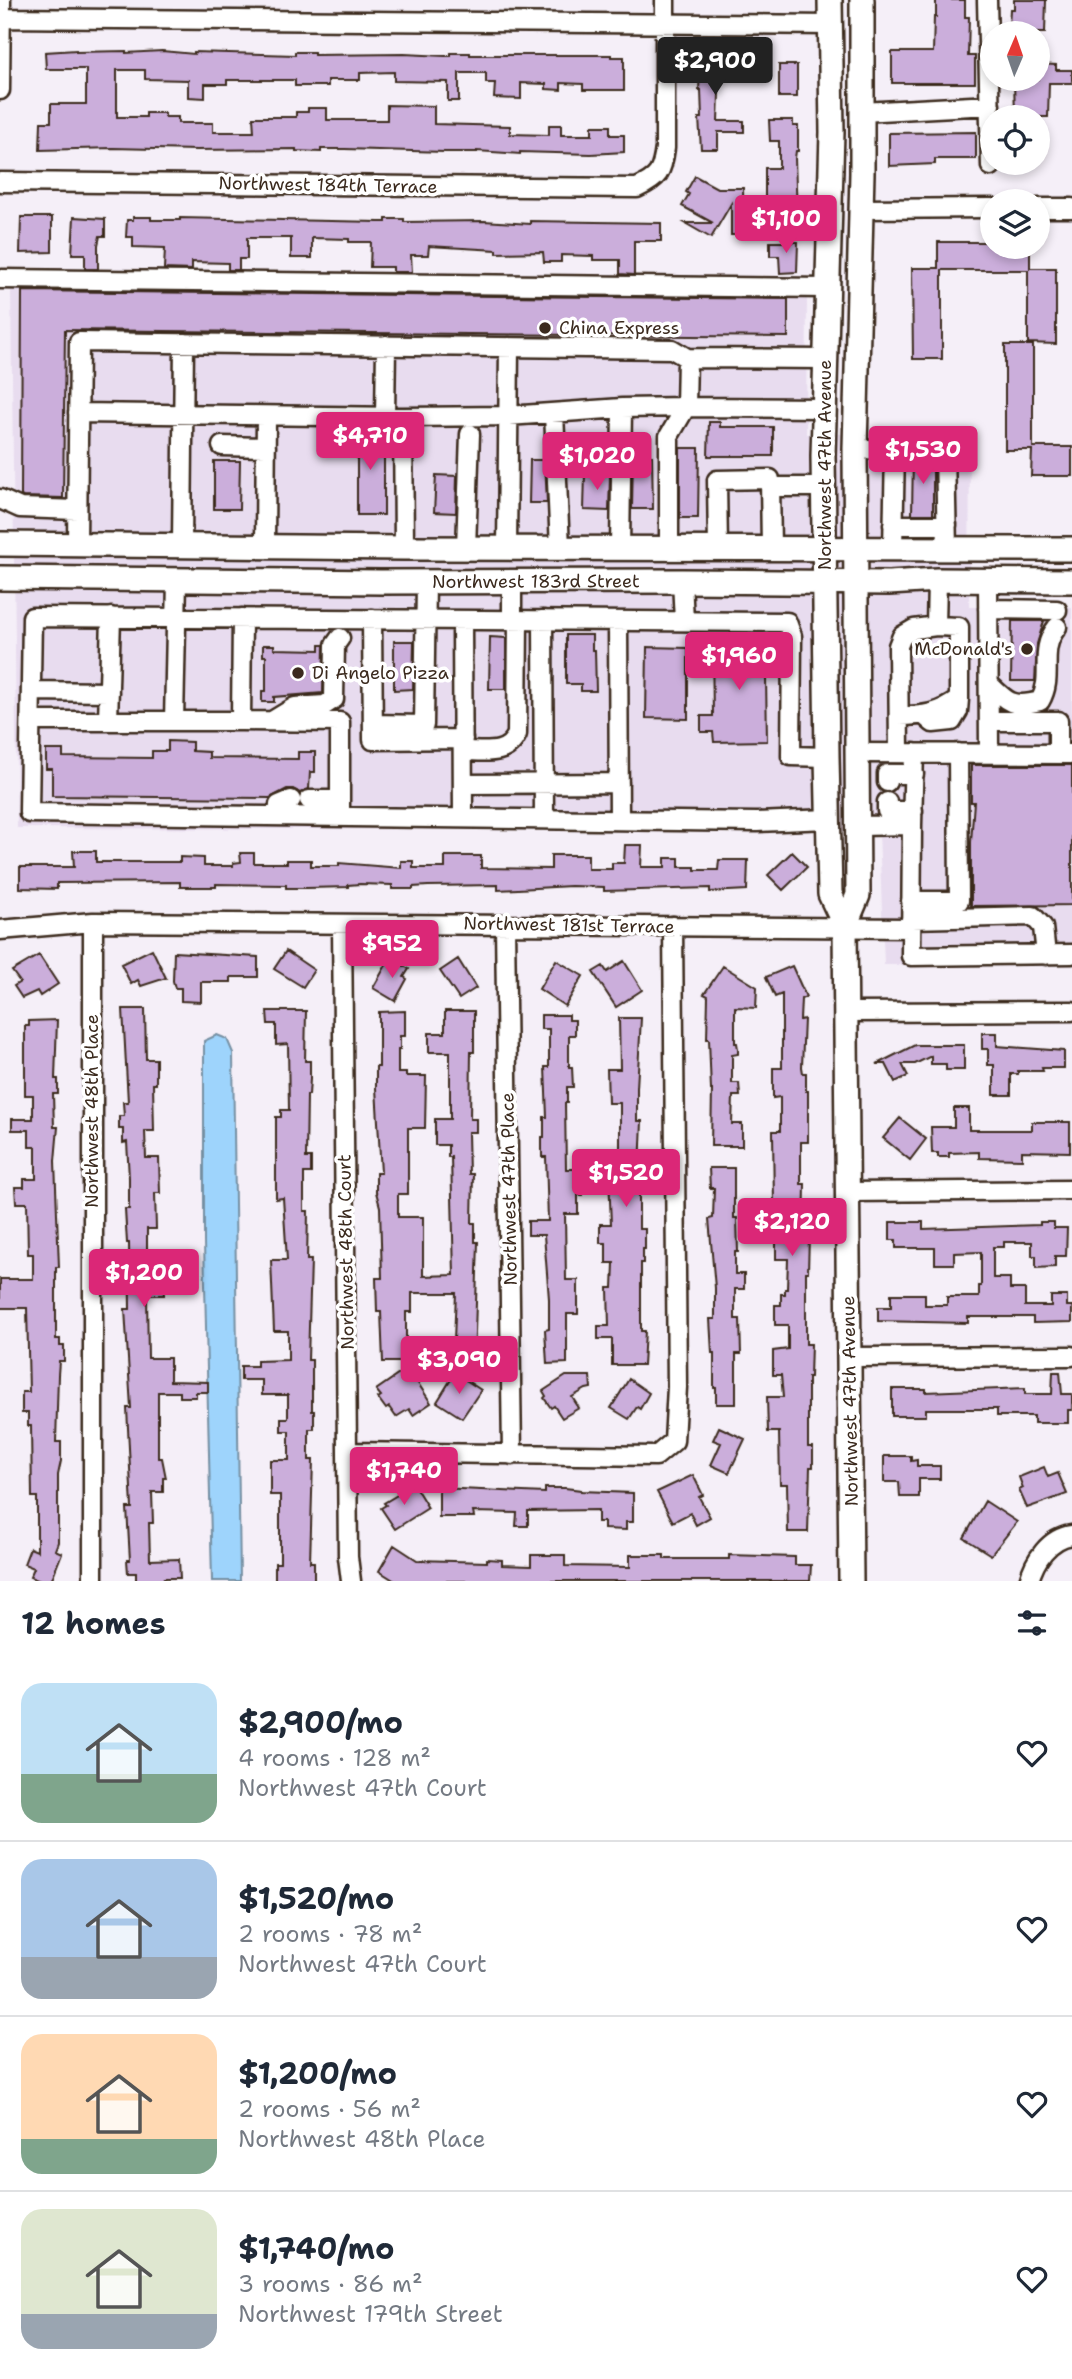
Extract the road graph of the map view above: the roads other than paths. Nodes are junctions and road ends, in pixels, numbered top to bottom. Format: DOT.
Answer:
graph roads {
  1 [pos="1,0"];
  2 [pos="665,0"];
  3 [pos="831,0"];
  4 [pos="862,0"];
  5 [pos="987,0"];
  6 [pos="1,18"];
  7 [pos="666,24"];
  8 [pos="831,25"];
  9 [pos="863,59"];
  10 [pos="0,90"];
  11 [pos="990,105"];
  12 [pos="980,106"];
  13 [pos="862,112"];
  14 [pos="0,182"];
  15 [pos="980,208"];
  16 [pos="1050,208"];
  17 [pos="1072,208"];
  18 [pos="861,209"];
  19 [pos="0,279"];
  20 [pos="827,288"];
  21 [pos="184,343"];
  22 [pos="386,345"];
  23 [pos="509,347"];
  24 [pos="687,358"];
  25 [pos="825,359"];
  26 [pos="686,407"];
  27 [pos="622,408"];
  28 [pos="824,408"];
  29 [pos="78,413"];
  30 [pos="554,413"];
  31 [pos="184,415"];
  32 [pos="266,416"];
  33 [pos="508,416"];
  34 [pos="394,417"];
  35 [pos="470,434"];
  36 [pos="222,446"];
  37 [pos="266,447"];
  38 [pos="855,449"];
  39 [pos="895,450"];
  40 [pos="771,487"];
  41 [pos="823,487"];
  42 [pos="0,499"];
  43 [pos="77,510"];
  44 [pos="893,525"];
  45 [pos="947,525"];
  46 [pos="0,544"];
  47 [pos="77,544"];
  48 [pos="182,545"];
  49 [pos="265,546"];
  50 [pos="404,548"];
  51 [pos="470,548"];
  52 [pos="507,548"];
  53 [pos="560,548"];
  54 [pos="620,549"];
  55 [pos="669,549"];
  56 [pos="718,549"];
  57 [pos="856,549"];
  58 [pos="893,549"];
  59 [pos="947,549"];
  60 [pos="1072,549"];
  61 [pos="771,550"];
  62 [pos="824,550"];
  63 [pos="0,578"];
  64 [pos="177,580"];
  65 [pos="937,580"];
  66 [pos="682,581"];
  67 [pos="988,581"];
  68 [pos="1072,581"];
  69 [pos="335,582"];
  70 [pos="427,582"];
  71 [pos="512,582"];
  72 [pos="825,583"];
  73 [pos="857,583"];
  74 [pos="988,609"];
  75 [pos="111,617"];
  76 [pos="176,618"];
  77 [pos="242,618"];
  78 [pos="340,619"];
  79 [pos="372,619"];
  80 [pos="426,620"];
  81 [pos="462,620"];
  82 [pos="515,620"];
  83 [pos="543,620"];
  84 [pos="618,621"];
  85 [pos="684,621"];
  86 [pos="936,626"];
  87 [pos="340,638"];
  88 [pos="989,684"];
  89 [pos="31,691"];
  90 [pos="109,692"];
  91 [pos="900,716"];
  92 [pos="31,721"];
  93 [pos="108,721"];
  94 [pos="174,721"];
  95 [pos="241,721"];
  96 [pos="272,721"];
  97 [pos="989,721"];
  98 [pos="340,722"];
  99 [pos="373,724"];
  100 [pos="463,745"];
  101 [pos="858,752"];
  102 [pos="989,752"];
  103 [pos="907,753"];
  104 [pos="958,753"];
  105 [pos="1065,754"];
  106 [pos="827,757"];
  107 [pos="914,774"];
  108 [pos="887,782"];
  109 [pos="619,783"];
  110 [pos="463,784"];
  111 [pos="543,784"];
  112 [pos="291,800"];
  113 [pos="309,800"];
  114 [pos="887,802"];
  115 [pos="340,808"];
  116 [pos="278,816"];
  117 [pos="463,818"];
  118 [pos="913,818"];
  119 [pos="544,819"];
  120 [pos="828,819"];
  121 [pos="619,820"];
  122 [pos="858,826"];
  123 [pos="911,916"];
  124 [pos="93,922"];
  125 [pos="342,924"];
  126 [pos="505,924"];
  127 [pos="674,926"];
  128 [pos="845,926"];
  129 [pos="0,930"];
  130 [pos="1072,954"];
  131 [pos="1045,955"];
  132 [pos="1072,1011"];
  133 [pos="846,1012"];
  134 [pos="1072,1190"];
  135 [pos="847,1192"];
  136 [pos="1072,1356"];
  137 [pos="849,1357"];
  138 [pos="349,1452"];
  139 [pos="512,1455"];
  140 [pos="1072,1535"];
  141 [pos="93,1581"];
  142 [pos="351,1581"];
  143 [pos="851,1581"];
  144 [pos="1029,1581"];
  1 -- 6 [label="street"];
  2 -- 7 [label="street"];
  3 -- 8 [label="main road, Northwest 47th Avenue"];
  4 -- 9 [label="main road, Northwest 47th Avenue"];
  5 -- 11 [label="street"];
  6 -- 7 [label="street"];
  6 -- 10 [label="street"];
  7 -- 8 [label="street"];
  7 -- 14 [label="street, Northwest 184th Terrace"];
  8 -- 9 [label="main road"];
  8 -- 20 [label="main road, Northwest 47th Avenue"];
  9 -- 13 [label="main road, Northwest 47th Avenue"];
  12 -- 13 [label="street"];
  13 -- 18 [label="main road, Northwest 47th Avenue"];
  15 -- 18 [label="street"];
  16 -- 17 [label="street"];
  18 -- 38 [label="main road, Northwest 47th Avenue"];
  19 -- 20 [label="street"];
  20 -- 25 [label="main road, Northwest 47th Avenue"];
  21 -- 22 [label="street"];
  21 -- 29 [label="street"];
  21 -- 31 [label="street"];
  22 -- 23 [label="street"];
  22 -- 34 [label="street"];
  23 -- 24 [label="street"];
  23 -- 33 [label="street"];
  24 -- 25 [label="street"];
  24 -- 26 [label="street"];
  25 -- 28 [label="main road, Northwest 47th Avenue"];
  26 -- 27 [label="street"];
  26 -- 28 [label="street"];
  26 -- 55 [label="street"];
  27 -- 30 [label="street"];
  27 -- 54 [label="street"];
  28 -- 41 [label="main road, Northwest 47th Avenue"];
  29 -- 31 [label="street"];
  29 -- 43 [label="street"];
  30 -- 33 [label="street"];
  30 -- 53 [label="street"];
  31 -- 32 [label="street"];
  31 -- 48 [label="street"];
  32 -- 34 [label="street"];
  32 -- 37 [label="street"];
  33 -- 34 [label="street"];
  33 -- 52 [label="street"];
  34 -- 50 [label="street"];
  35 -- 51 [label="street"];
  36 -- 37 [label="street"];
  37 -- 49 [label="street"];
  38 -- 39 [label="street"];
  38 -- 57 [label="main road, Northwest 47th Avenue"];
  39 -- 44 [label="street"];
  39 -- 45 [label="street"];
  40 -- 41 [label="street"];
  40 -- 56 [label="street"];
  40 -- 61 [label="street"];
  41 -- 62 [label="main road, Northwest 47th Avenue"];
  42 -- 43 [label="street"];
  43 -- 47 [label="street"];
  44 -- 45 [label="street"];
  44 -- 58 [label="street"];
  45 -- 59 [label="street"];
  46 -- 47 [label="main road, Northwest 183rd Street"];
  47 -- 48 [label="main road, Northwest 183rd Street"];
  48 -- 49 [label="main road, Northwest 183rd Street"];
  49 -- 50 [label="main road, Northwest 183rd Street"];
  50 -- 51 [label="main road, Northwest 183rd Street"];
  50 -- 69 [label="main road"];
  51 -- 52 [label="main road, Northwest 183rd Street"];
  51 -- 70 [label="main road"];
  52 -- 53 [label="main road, Northwest 183rd Street"];
  53 -- 54 [label="main road, Northwest 183rd Street"];
  54 -- 55 [label="main road, Northwest 183rd Street"];
  55 -- 56 [label="main road, Northwest 183rd Street"];
  56 -- 61 [label="main road, Northwest 183rd Street"];
  57 -- 58 [label="main road, Northwest 183rd Street"];
  57 -- 62 [label="main road, Northwest 183rd Street"];
  57 -- 73 [label="main road, Northwest 47th Avenue"];
  58 -- 59 [label="main road, Northwest 183rd Street"];
  59 -- 60 [label="main road, Northwest 183rd Street"];
  61 -- 62 [label="main road, Northwest 183rd Street"];
  62 -- 72 [label="main road, Northwest 47th Avenue"];
  63 -- 64 [label="main road, Northwest 183rd Street"];
  64 -- 69 [label="main road, Northwest 183rd Street"];
  64 -- 76 [label="street"];
  65 -- 67 [label="main road, Northwest 183rd Street"];
  65 -- 73 [label="main road, Northwest 183rd Street"];
  65 -- 86 [label="street"];
  66 -- 71 [label="main road, Northwest 183rd Street"];
  66 -- 72 [label="main road, Northwest 183rd Street"];
  66 -- 85 [label="street"];
  67 -- 68 [label="main road, Northwest 183rd Street"];
  67 -- 74 [label="street"];
  69 -- 70 [label="main road, Northwest 183rd Street"];
  70 -- 71 [label="main road, Northwest 183rd Street"];
  70 -- 80 [label="street"];
  71 -- 82 [label="street"];
  72 -- 73 [label="main road, Northwest 183rd Street"];
  72 -- 106 [label="main road, Northwest 47th Avenue"];
  73 -- 101 [label="main road, Northwest 47th Avenue"];
  74 -- 88 [label="street"];
  74 -- 88 [label="street"];
  75 -- 76 [label="street"];
  75 -- 89 [label="street"];
  75 -- 90 [label="street"];
  76 -- 77 [label="street"];
  76 -- 94 [label="street"];
  77 -- 78 [label="street"];
  77 -- 95 [label="street"];
  78 -- 79 [label="street"];
  78 -- 87 [label="street"];
  79 -- 80 [label="street"];
  79 -- 99 [label="street"];
  80 -- 81 [label="street"];
  80 -- 99 [label="street"];
  81 -- 82 [label="street"];
  81 -- 100 [label="street"];
  82 -- 83 [label="street"];
  82 -- 100 [label="street"];
  83 -- 84 [label="street"];
  83 -- 111 [label="street"];
  84 -- 85 [label="street"];
  84 -- 109 [label="street"];
  85 -- 106 [label="street"];
  86 -- 91 [label="street"];
  86 -- 91 [label="street"];
  87 -- 96 [label="street"];
  87 -- 98 [label="street"];
  88 -- 97 [label="street"];
  89 -- 90 [label="street"];
  89 -- 92 [label="street"];
  90 -- 93 [label="street"];
  91 -- 103 [label="street"];
  92 -- 93 [label="street"];
  92 -- 116 [label="street"];
  93 -- 94 [label="street"];
  94 -- 95 [label="street"];
  95 -- 96 [label="street"];
  96 -- 98 [label="street"];
  97 -- 102 [label="street"];
  97 -- 105 [label="street"];
  98 -- 115 [label="street"];
  99 -- 100 [label="street"];
  100 -- 110 [label="street"];
  101 -- 103 [label="street"];
  101 -- 122 [label="main road, Northwest 47th Avenue"];
  102 -- 104 [label="street"];
  102 -- 105 [label="street"];
  103 -- 104 [label="street"];
  103 -- 107 [label="street"];
  104 -- 123 [label="street"];
  106 -- 120 [label="main road, Northwest 47th Avenue"];
  107 -- 108 [label="street"];
  107 -- 118 [label="street"];
  109 -- 111 [label="street"];
  109 -- 121 [label="street"];
  110 -- 111 [label="street"];
  110 -- 117 [label="street"];
  111 -- 119 [label="street"];
  112 -- 116 [label="street"];
  113 -- 115 [label="street"];
  114 -- 118 [label="street"];
  115 -- 116 [label="street"];
  115 -- 117 [label="street"];
  117 -- 119 [label="street"];
  118 -- 122 [label="street"];
  118 -- 123 [label="street"];
  119 -- 121 [label="street"];
  120 -- 121 [label="street"];
  120 -- 128 [label="main road, Northwest 47th Avenue"];
  122 -- 128 [label="main road, Northwest 47th Avenue"];
  123 -- 128 [label="street, Northwest 181st Terrace"];
  123 -- 131 [label="street"];
  123 -- 131 [label="street"];
  124 -- 125 [label="street, Northwest 181st Terrace"];
  124 -- 129 [label="street, Northwest 181st Terrace"];
  124 -- 141 [label="street, Northwest 48th Place"];
  125 -- 126 [label="street, Northwest 181st Terrace"];
  125 -- 138 [label="street, Northwest 48th Court"];
  126 -- 127 [label="street, Northwest 181st Terrace"];
  126 -- 139 [label="street, Northwest 47th Place"];
  127 -- 128 [label="street, Northwest 181st Terrace"];
  127 -- 139 [label="street"];
  128 -- 133 [label="main road, Northwest 47th Avenue"];
  130 -- 131 [label="street"];
  132 -- 133 [label="street"];
  133 -- 135 [label="main road, Northwest 47th Avenue"];
  134 -- 135 [label="street"];
  135 -- 137 [label="main road, Northwest 47th Avenue"];
  136 -- 137 [label="street"];
  137 -- 143 [label="main road, Northwest 47th Avenue"];
  138 -- 139 [label="street"];
  138 -- 142 [label="street, Northwest 48th Court"];
  140 -- 144 [label="street"];
}
